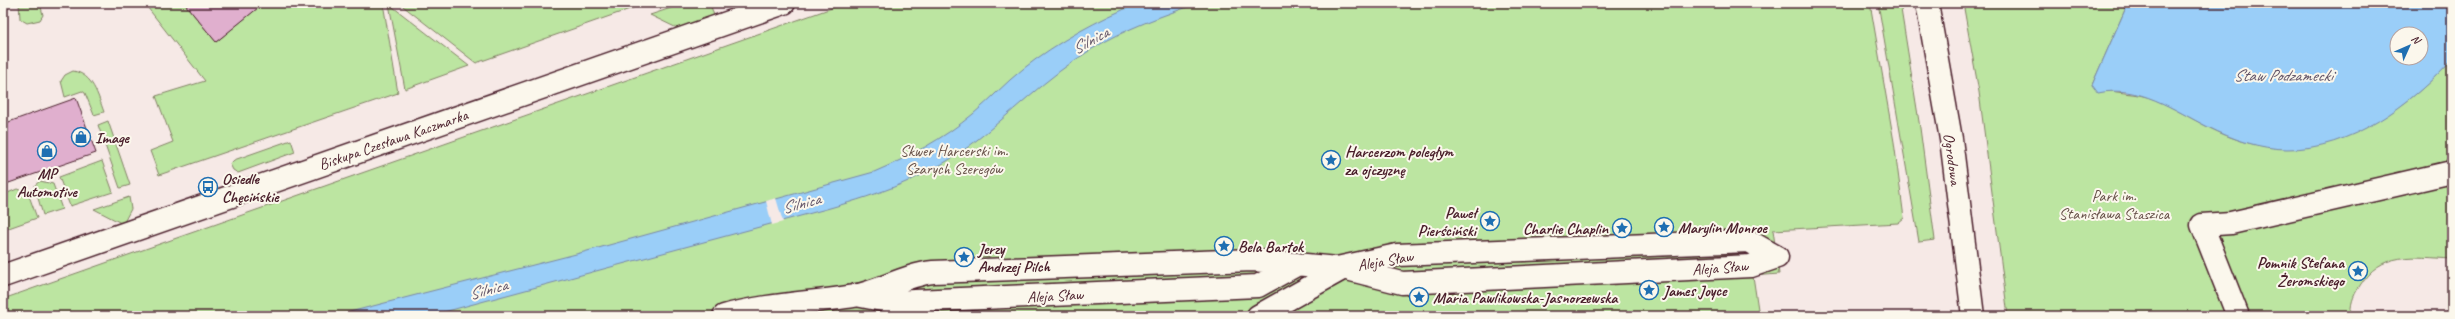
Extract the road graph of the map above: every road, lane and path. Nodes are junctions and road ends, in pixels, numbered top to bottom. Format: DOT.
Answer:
graph roads {
  1 [pos="784,3"];
  2 [pos="1927,3"];
  3 [pos="2452,172"];
  4 [pos="1298,264"];
  5 [pos="1344,268"];
  6 [pos="3,276"];
  7 [pos="1258,286"];
  8 [pos="856,295"];
  9 [pos="1289,298"];
  10 [pos="800,310"];
  11 [pos="724,316"];
  12 [pos="1258,316"];
  13 [pos="1973,316"];
  14 [pos="2238,316"];
  1 -- 6 [label="street, Biskupa Czesława Kaczmarka"];
  2 -- 13 [label="street, Ogrodowa"];
  3 -- 14 [label="street"];
  4 -- 5 [label="street, Aleja Sław"];
  4 -- 7 [label="street, Aleja Sław"];
  4 -- 8 [label="street, Aleja Sław"];
  5 -- 5 [label="street, Aleja Sław"];
  5 -- 9 [label="street"];
  7 -- 8 [label="street, Aleja Sław"];
  7 -- 9 [label="street"];
  8 -- 10 [label="street, Aleja Sław"];
  9 -- 12 [label="street"];
  10 -- 11 [label="street, Aleja Sław"];
}
